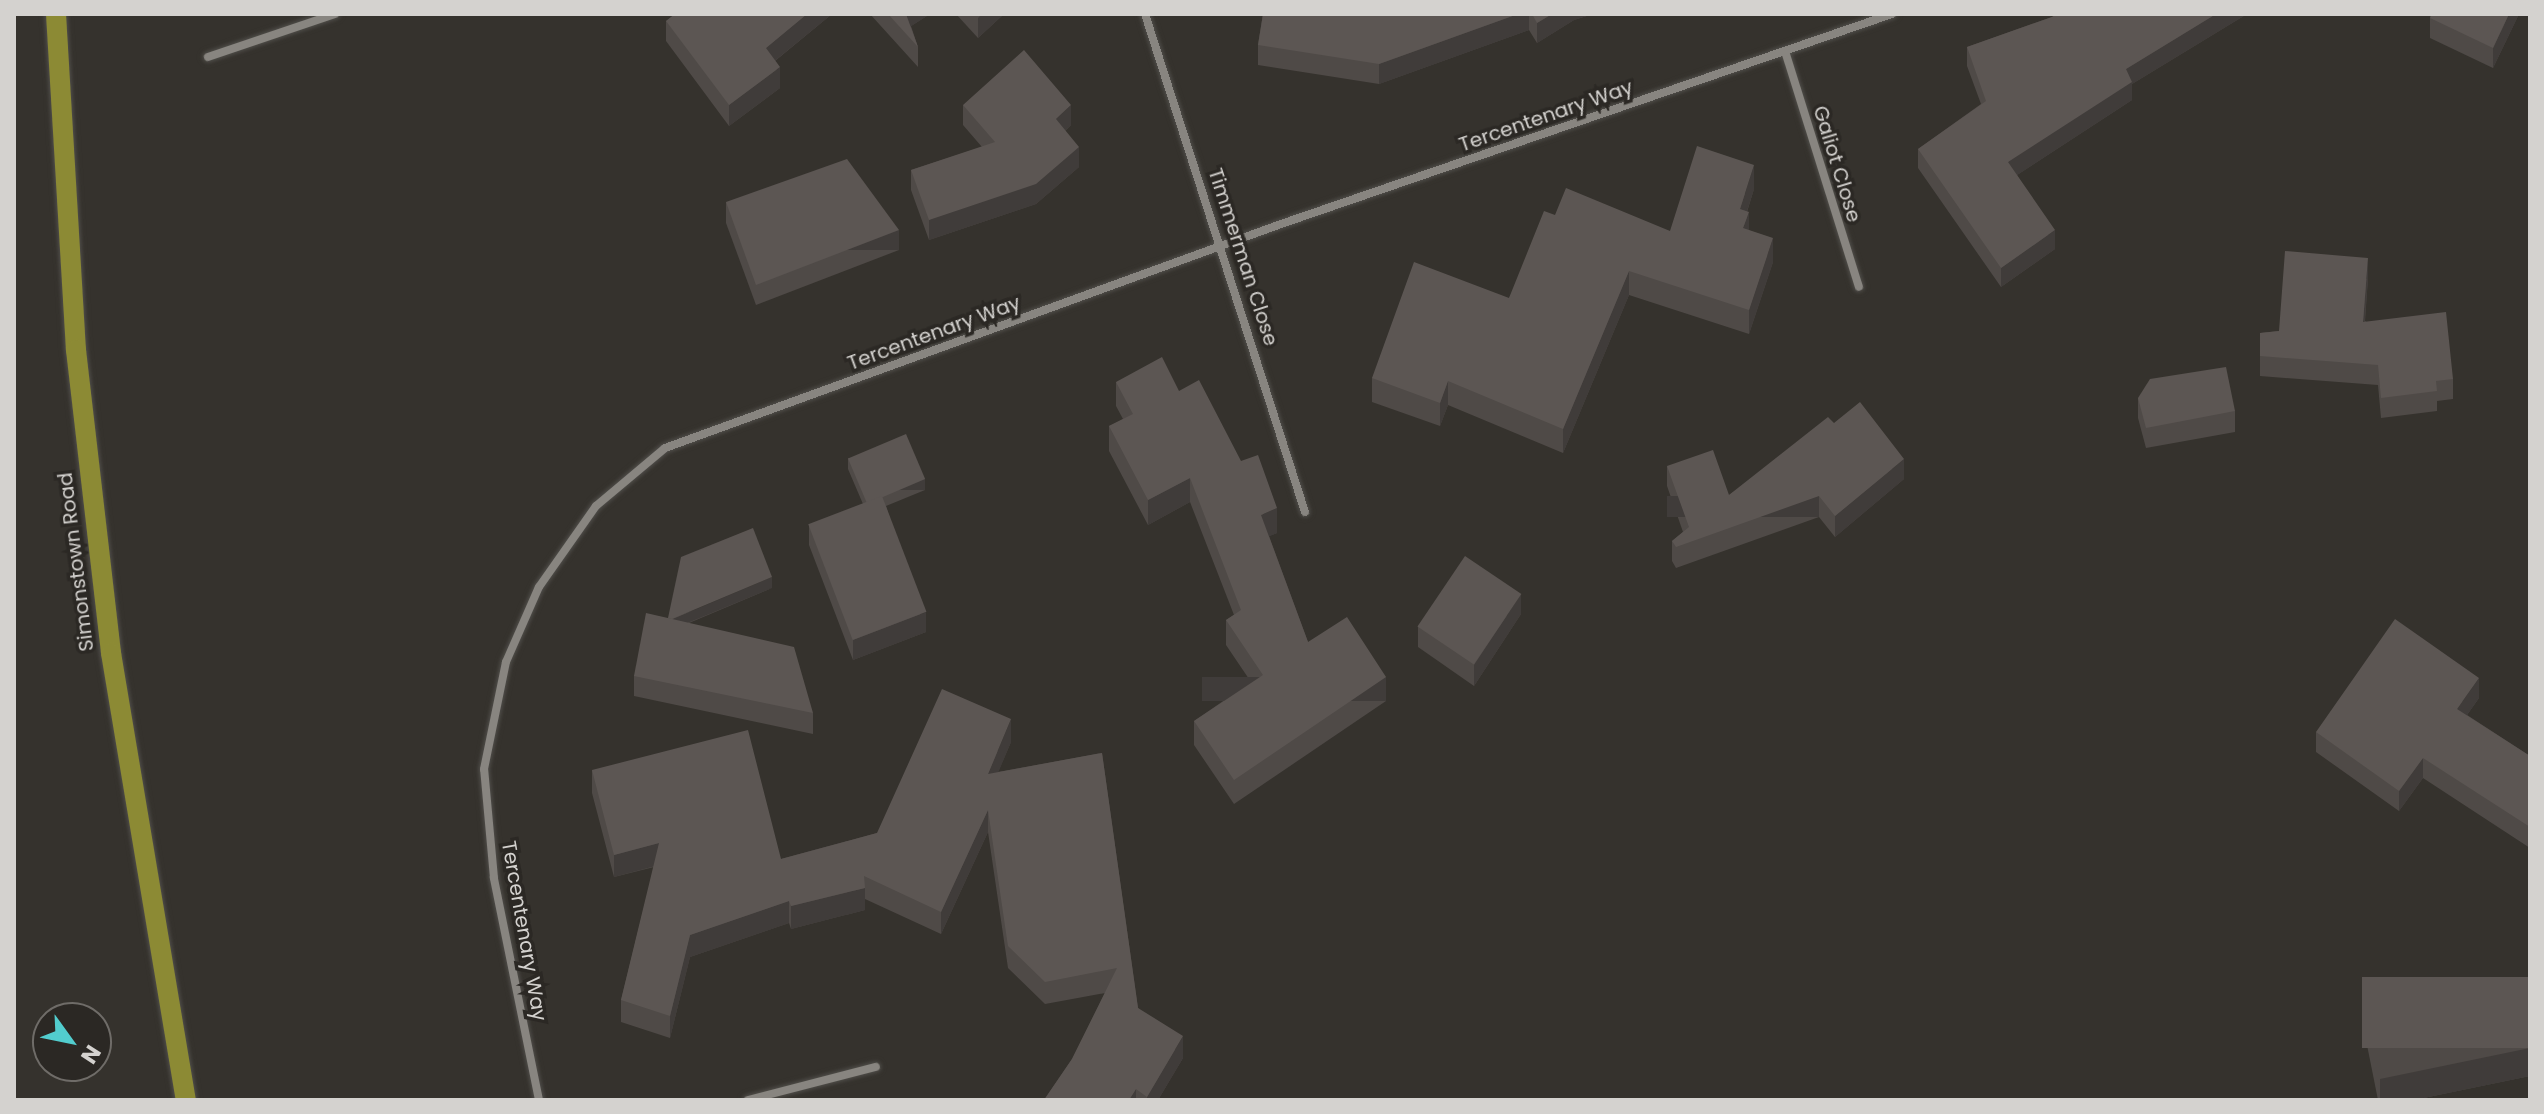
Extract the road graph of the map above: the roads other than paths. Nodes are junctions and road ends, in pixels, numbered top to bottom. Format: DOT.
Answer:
graph roads {
  1 [pos="56,14"];
  2 [pos="335,14"];
  3 [pos="1145,14"];
  4 [pos="1892,14"];
  5 [pos="1785,51"];
  6 [pos="208,57"];
  7 [pos="1224,244"];
  8 [pos="1859,287"];
  9 [pos="1305,512"];
  10 [pos="876,1067"];
  11 [pos="186,1100"];
  12 [pos="539,1100"];
  13 [pos="748,1100"];
  1 -- 11 [label="main road, Simonstown Road"];
  2 -- 6 [label="street"];
  3 -- 7 [label="street, Timmerman Close"];
  4 -- 5 [label="street, Tercentenary Way"];
  5 -- 7 [label="street, Tercentenary Way"];
  5 -- 8 [label="street, Galiot Close"];
  7 -- 9 [label="street, Timmerman Close"];
  7 -- 12 [label="street, Tercentenary Way"];
  10 -- 13 [label="street"];
}
